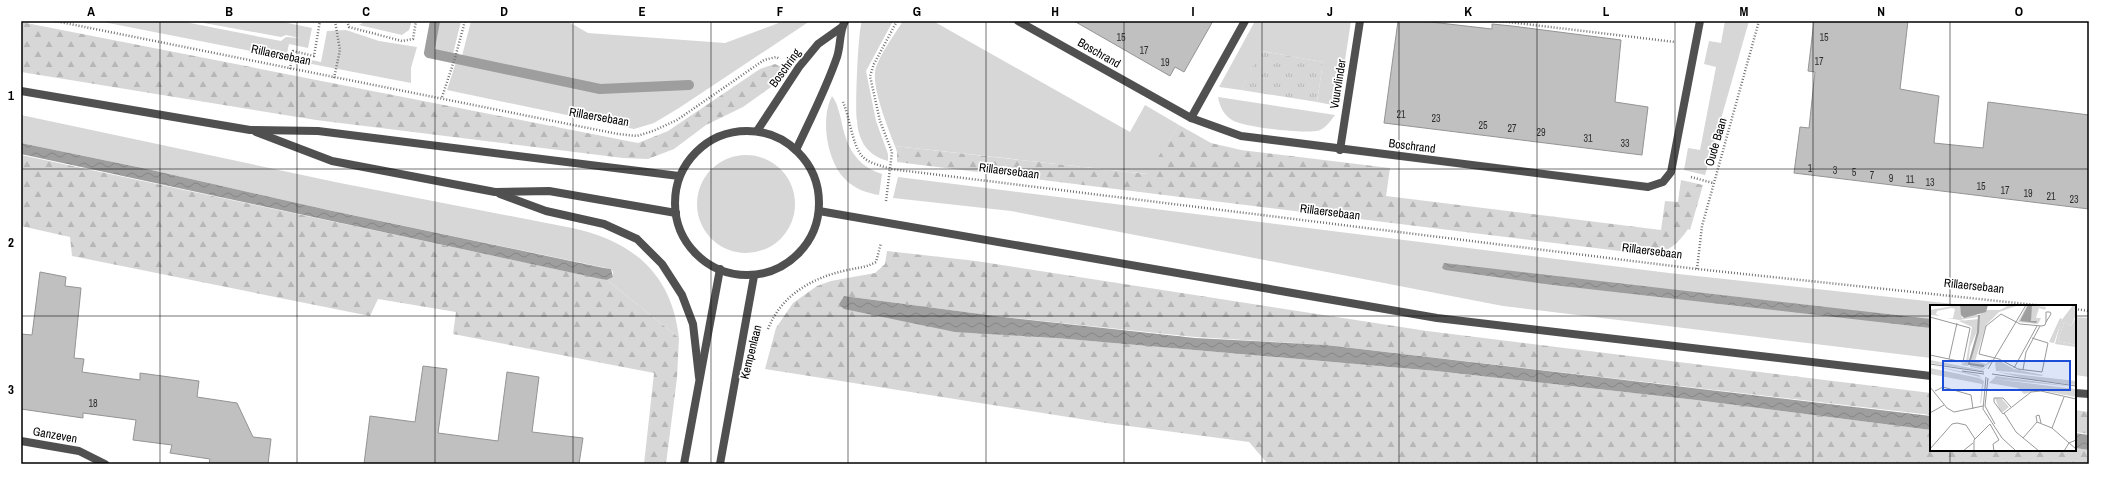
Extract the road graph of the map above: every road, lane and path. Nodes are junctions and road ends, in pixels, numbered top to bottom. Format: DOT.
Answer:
graph roads {
  1 [pos="55,21"];
  2 [pos="320,21"];
  3 [pos="335,21"];
  4 [pos="347,21"];
  5 [pos="416,21"];
  6 [pos="465,21"];
  7 [pos="897,21"];
  8 [pos="1018,21"];
  9 [pos="1245,21"];
  10 [pos="1360,21"];
  11 [pos="1500,21"];
  12 [pos="1700,21"];
  13 [pos="1759,21"];
  14 [pos="843,24"];
  15 [pos="1696,46"];
  16 [pos="799,67"];
  17 [pos="290,69"];
  18 [pos="334,78"];
  19 [pos="828,82"];
  20 [pos="21,91"];
  21 [pos="442,97"];
  22 [pos="1191,118"];
  23 [pos="250,130"];
  24 [pos="757,131"];
  25 [pos="796,150"];
  26 [pos="1340,150"];
  27 [pos="891,169"];
  28 [pos="680,176"];
  29 [pos="496,192"];
  30 [pos="819,211"];
  31 [pos="676,213"];
  32 [pos="883,222"];
  33 [pos="720,269"];
  34 [pos="1697,269"];
  35 [pos="754,276"];
  36 [pos="2036,305"];
  37 [pos="2076,309"];
  38 [pos="2089,311"];
  39 [pos="766,335"];
  40 [pos="1930,376"];
  41 [pos="699,377"];
  42 [pos="2076,393"];
  43 [pos="2089,394"];
  44 [pos="21,441"];
  45 [pos="105,464"];
  46 [pos="684,464"];
  47 [pos="720,464"];
  1 -- 17 [label="path, Rillaersebaan"];
  2 -- 17 [label="path"];
  3 -- 18 [label="path"];
  4 -- 5 [label="path"];
  6 -- 21 [label="path"];
  7 -- 27 [label="path, Kempenlaan"];
  8 -- 22 [label="street, Boschrand"];
  9 -- 22 [label="street"];
  10 -- 26 [label="street, Vuurvlinder"];
  11 -- 15 [label="path"];
  12 -- 15 [label="street, Boschrand"];
  13 -- 34 [label="path, Oude Baan"];
  14 -- 16 [label="street, Boschring"];
  14 -- 19 [label="street, Boschring"];
  15 -- 26 [label="street, Boschrand"];
  16 -- 21 [label="path, Rillaersebaan"];
  16 -- 24 [label="street, Boschring"];
  17 -- 18 [label="path, Rillaersebaan"];
  18 -- 21 [label="path, Rillaersebaan"];
  19 -- 25 [label="street, Boschring"];
  19 -- 27 [label="path, Rillaersebaan"];
  20 -- 23 [label="street"];
  22 -- 26 [label="street, Boschrand"];
  23 -- 28 [label="street"];
  23 -- 29 [label="street"];
  24 -- 25 [label="street"];
  24 -- 28 [label="street"];
  25 -- 30 [label="street"];
  27 -- 32 [label="path, Kempenlaan"];
  27 -- 34 [label="path, Rillaersebaan"];
  28 -- 31 [label="street"];
  29 -- 31 [label="street"];
  29 -- 41 [label="street"];
  30 -- 32 [label="street"];
  30 -- 35 [label="street"];
  31 -- 33 [label="street"];
  32 -- 39 [label="path, Kempenlaan"];
  32 -- 40 [label="street"];
  33 -- 35 [label="street"];
  33 -- 41 [label="street"];
  34 -- 36 [label="path, Rillaersebaan"];
  35 -- 47 [label="street, Kempenlaan"];
  37 -- 38 [label="path"];
  41 -- 46 [label="street"];
  42 -- 43 [label="street"];
  44 -- 45 [label="street, Ganzeven"];
}
